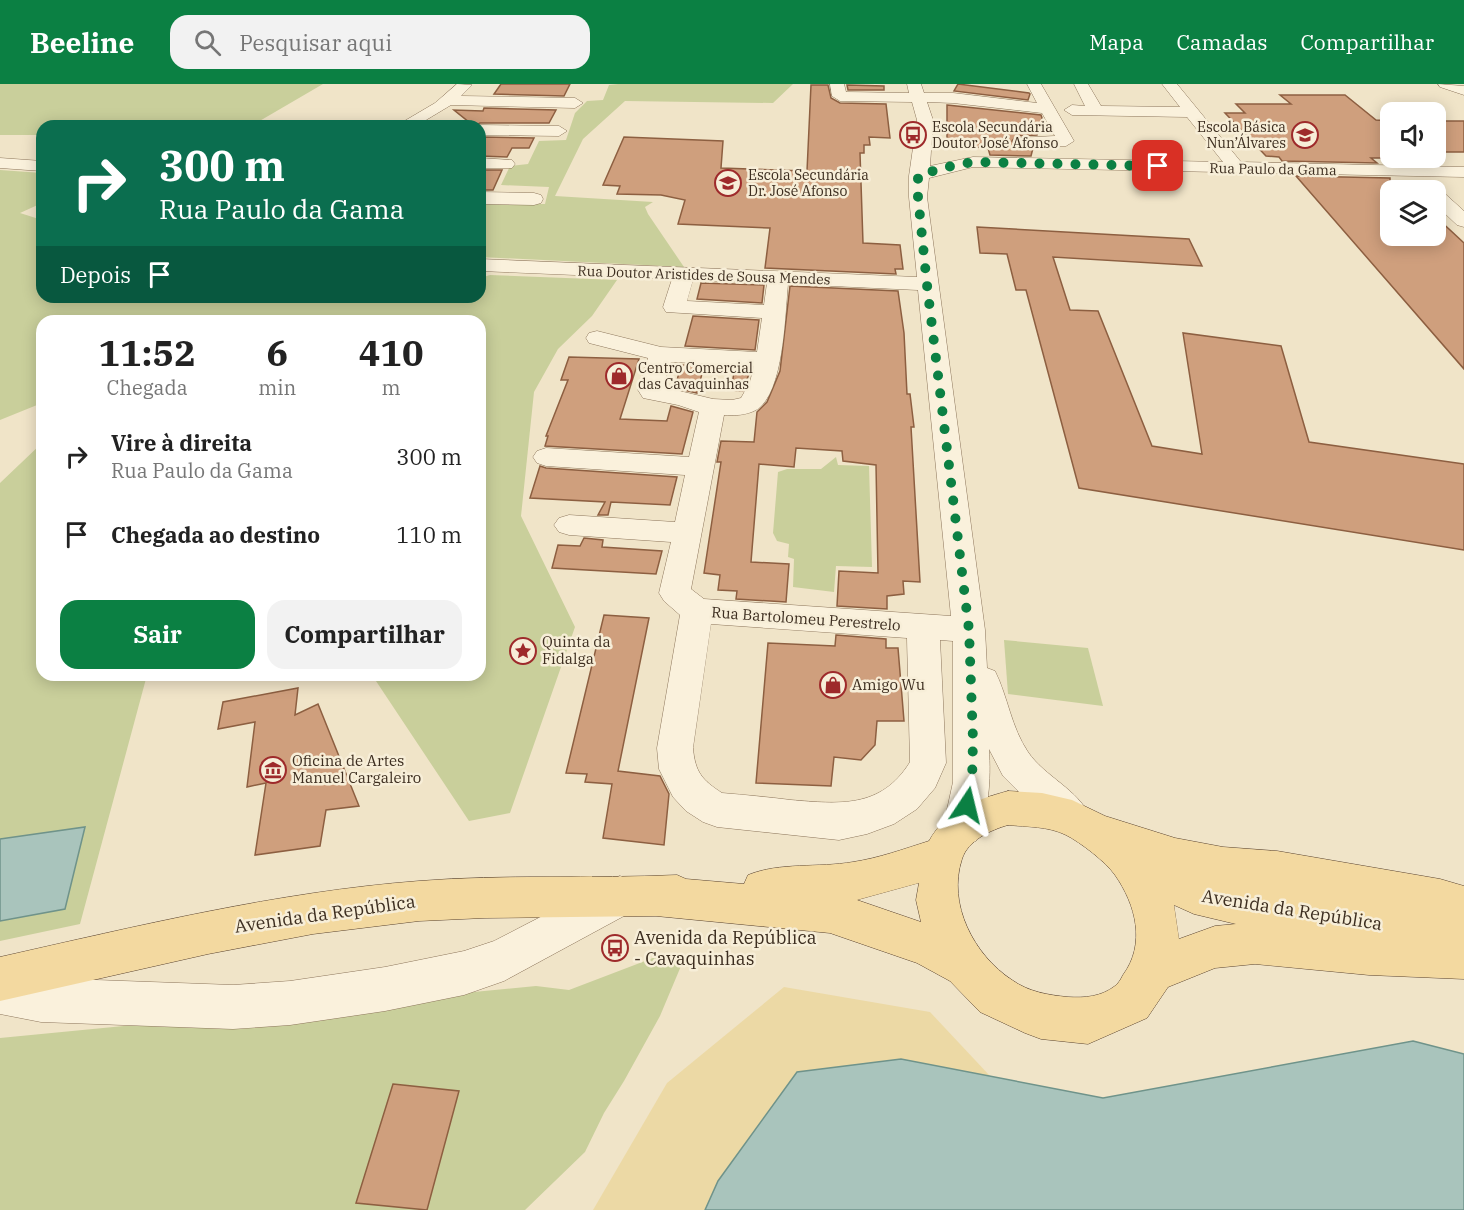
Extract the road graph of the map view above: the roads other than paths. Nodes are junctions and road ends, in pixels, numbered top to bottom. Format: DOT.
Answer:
graph roads {
  1 [pos="466,84"];
  2 [pos="837,84"];
  3 [pos="1029,84"];
  4 [pos="1034,84"];
  5 [pos="1081,84"];
  6 [pos="1169,84"];
  7 [pos="1445,84"];
  8 [pos="916,91"];
  9 [pos="1464,91"];
  10 [pos="448,100"];
  11 [pos="575,103"];
  12 [pos="1048,109"];
  13 [pos="1072,110"];
  14 [pos="1096,111"];
  15 [pos="1192,112"];
  16 [pos="415,120"];
  17 [pos="486,130"];
  18 [pos="559,131"];
  19 [pos="1008,142"];
  20 [pos="982,143"];
  21 [pos="924,144"];
  22 [pos="0,163"];
  23 [pos="486,163"];
  24 [pos="980,163"];
  25 [pos="506,164"];
  26 [pos="36,166"];
  27 [pos="1237,168"];
  28 [pos="1408,171"];
  29 [pos="1464,172"];
  30 [pos="918,176"];
  31 [pos="1418,180"];
  32 [pos="486,198"];
  33 [pos="534,199"];
  34 [pos="1446,204"];
  35 [pos="1464,221"];
  36 [pos="486,265"];
  37 [pos="684,274"];
  38 [pos="778,278"];
  39 [pos="927,285"];
  40 [pos="773,312"];
  41 [pos="597,338"];
  42 [pos="661,354"];
  43 [pos="768,360"];
  44 [pos="713,407"];
  45 [pos="546,457"];
  46 [pos="702,467"];
  47 [pos="569,525"];
  48 [pos="689,533"];
  49 [pos="697,611"];
  50 [pos="922,626"];
  51 [pos="969,630"];
  52 [pos="1081,823"];
  53 [pos="952,842"];
  54 [pos="1128,860"];
  55 [pos="638,896"];
  56 [pos="1464,906"];
  57 [pos="1464,937"];
  58 [pos="1464,957"];
  59 [pos="965,966"];
  60 [pos="1153,971"];
  61 [pos="0,979"];
  62 [pos="0,992"];
  1 -- 10 [label="street"];
  2 -- 8 [label="street"];
  3 -- 4 [label="street"];
  4 -- 12 [label="street"];
  5 -- 14 [label="street"];
  6 -- 15 [label="street"];
  7 -- 9 [label="street"];
  8 -- 12 [label="street"];
  8 -- 21 [label="street"];
  10 -- 11 [label="street"];
  10 -- 16 [label="street"];
  12 -- 19 [label="street"];
  13 -- 14 [label="street"];
  14 -- 15 [label="street"];
  15 -- 27 [label="street"];
  17 -- 18 [label="street"];
  20 -- 24 [label="street"];
  21 -- 24 [label="street, Rua Paulo da Gama"];
  21 -- 30 [label="street"];
  22 -- 26 [label="street"];
  23 -- 25 [label="street"];
  24 -- 27 [label="street, Rua Paulo da Gama"];
  24 -- 30 [label="street, Rua Paulo da Gama"];
  27 -- 28 [label="street, Rua Paulo da Gama"];
  28 -- 29 [label="street, Rua Paulo da Gama"];
  28 -- 31 [label="street"];
  30 -- 39 [label="street"];
  32 -- 33 [label="street"];
  34 -- 35 [label="street"];
  36 -- 37 [label="street, Rua Doutor Aristides de Sousa Mendes"];
  37 -- 38 [label="street, Rua Doutor Aristides de Sousa Mendes"];
  37 -- 40 [label="street"];
  38 -- 39 [label="street, Rua Doutor Aristides de Sousa Mendes"];
  38 -- 40 [label="street"];
  39 -- 51 [label="street"];
  40 -- 43 [label="street"];
  41 -- 42 [label="street"];
  42 -- 43 [label="street"];
  42 -- 44 [label="street"];
  43 -- 44 [label="street"];
  44 -- 46 [label="street, Rua Bartolomeu Perestrelo"];
  45 -- 46 [label="street"];
  46 -- 48 [label="street, Rua Bartolomeu Perestrelo"];
  47 -- 48 [label="street"];
  48 -- 49 [label="street, Rua Bartolomeu Perestrelo"];
  49 -- 50 [label="street, Rua Bartolomeu Perestrelo"];
  49 -- 50 [label="street"];
  50 -- 51 [label="street, Rua Bartolomeu Perestrelo"];
  51 -- 52 [label="street"];
  51 -- 53 [label="street"];
  52 -- 53 [label="main road, Avenida da República"];
  52 -- 54 [label="main road, Avenida da República"];
  52 -- 56 [label="main road"];
  53 -- 55 [label="main road, Avenida da República"];
  53 -- 59 [label="main road, Avenida da República"];
  54 -- 57 [label="main road, Avenida da República"];
  54 -- 60 [label="main road, Avenida da República"];
  55 -- 59 [label="main road, Avenida da República"];
  55 -- 61 [label="main road, Avenida da República"];
  55 -- 62 [label="street"];
  58 -- 60 [label="main road, Avenida da República"];
  59 -- 60 [label="main road, Avenida da República"];
}
